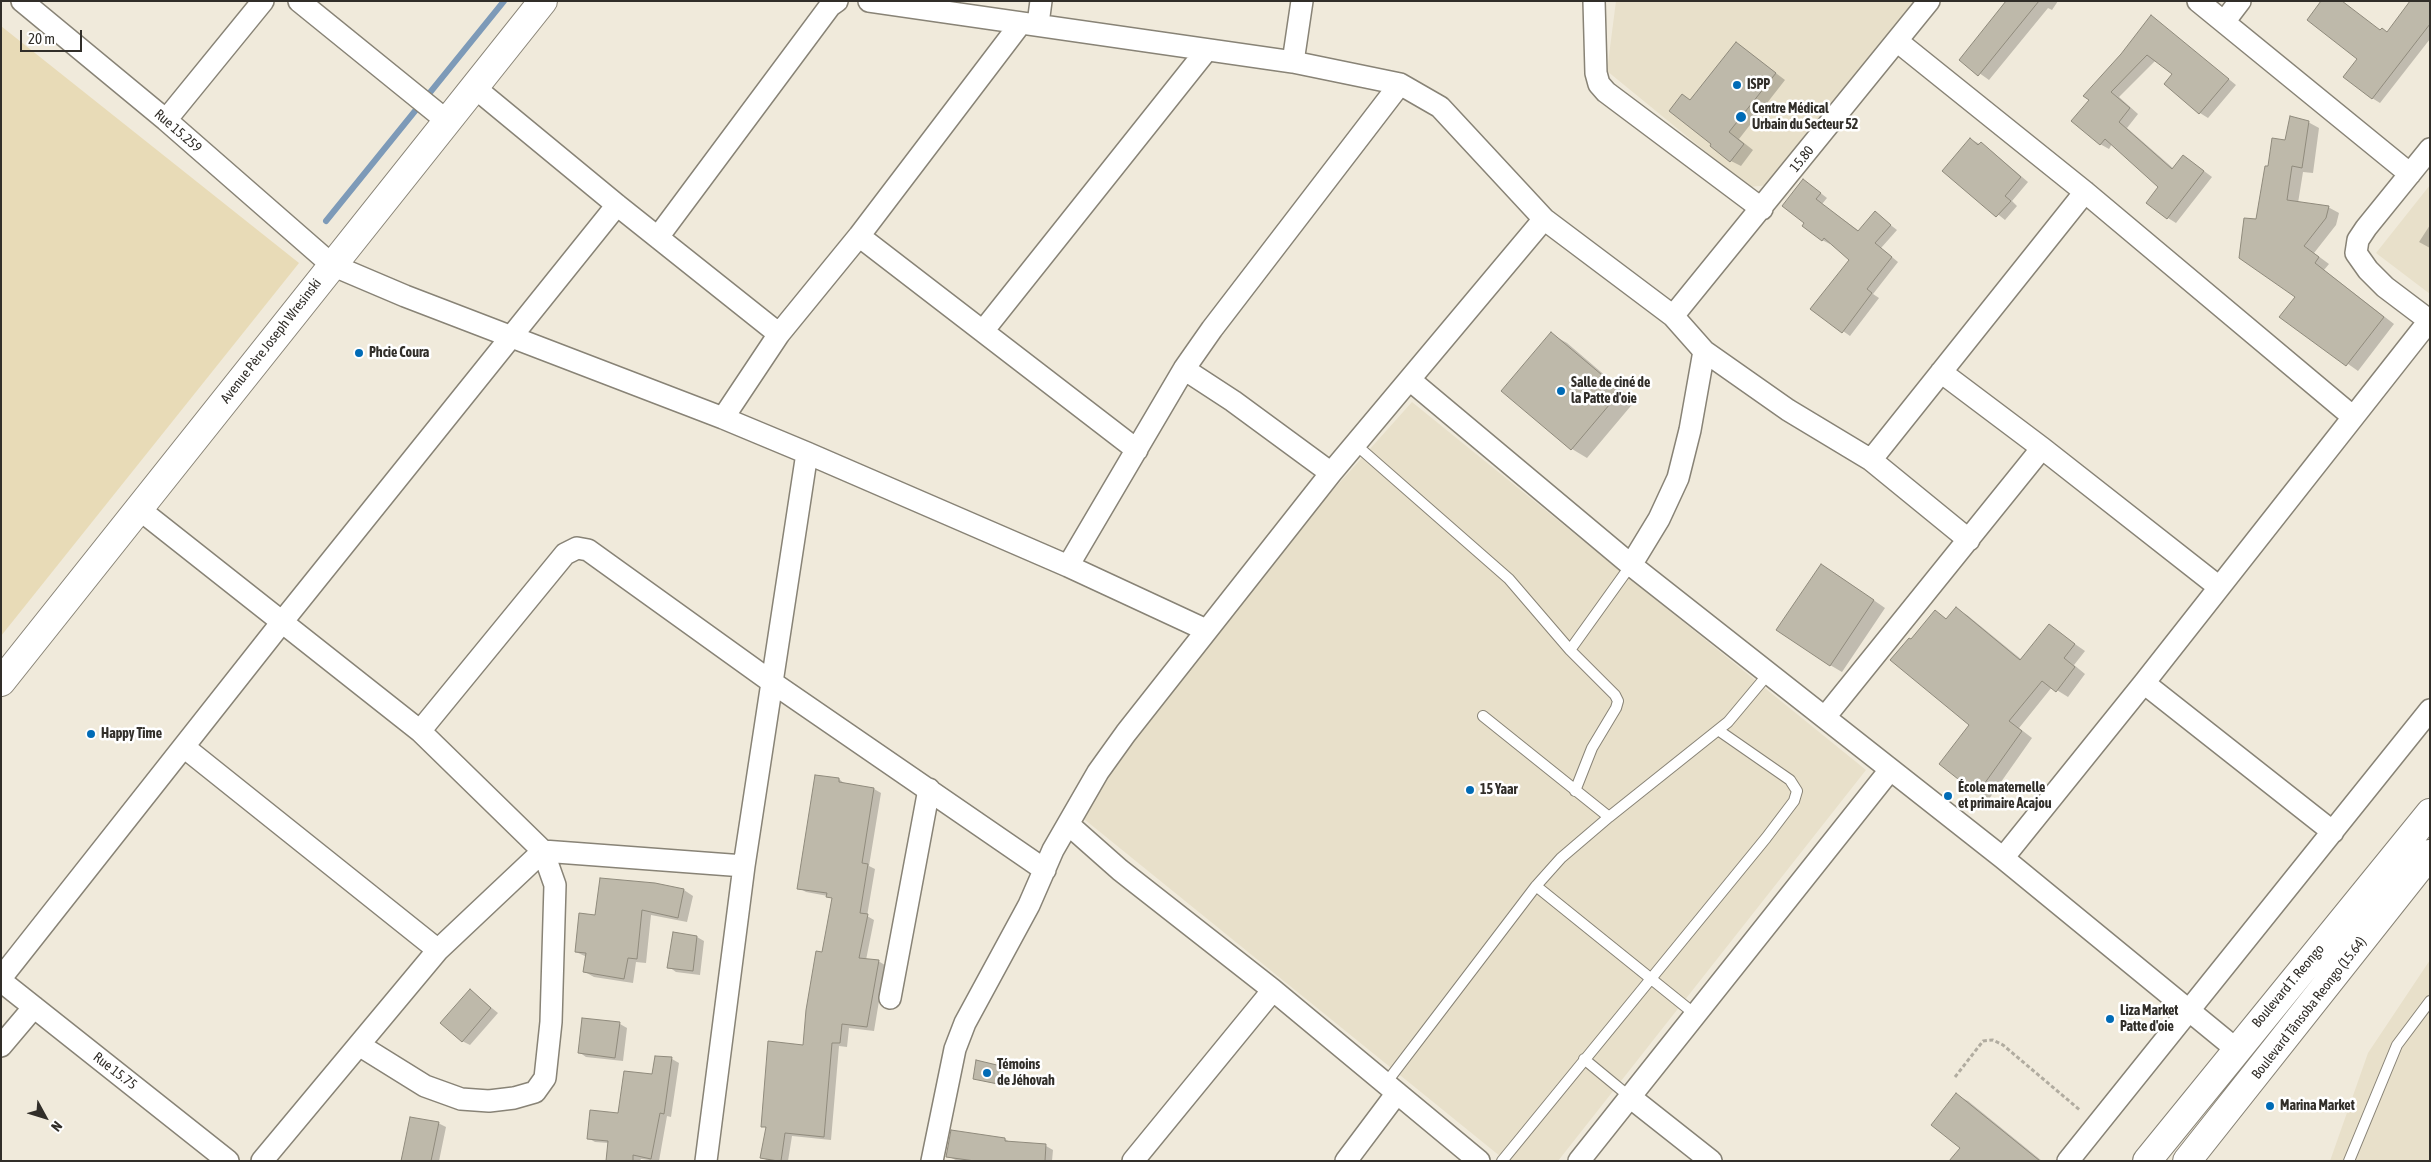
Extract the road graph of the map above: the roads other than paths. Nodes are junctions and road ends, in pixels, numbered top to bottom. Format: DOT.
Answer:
graph roads {
  1 [pos="22,1"];
  2 [pos="263,1"];
  3 [pos="298,1"];
  4 [pos="543,1"];
  5 [pos="837,1"];
  6 [pos="869,1"];
  7 [pos="1041,1"];
  8 [pos="1302,1"];
  9 [pos="1594,1"];
  10 [pos="1929,1"];
  11 [pos="2198,1"];
  12 [pos="2240,1"];
  13 [pos="2224,22"];
  14 [pos="1029,24"];
  15 [pos="1897,41"];
  16 [pos="1206,51"];
  17 [pos="1293,62"];
  18 [pos="1400,84"];
  19 [pos="474,87"];
  20 [pos="431,108"];
  21 [pos="166,120"];
  22 [pos="2430,148"];
  23 [pos="2410,174"];
  24 [pos="2085,192"];
  25 [pos="618,205"];
  26 [pos="1762,209"];
  27 [pos="1544,219"];
  28 [pos="859,236"];
  29 [pos="658,237"];
  30 [pos="332,265"];
  31 [pos="1673,316"];
  32 [pos="2429,321"];
  33 [pos="983,331"];
  34 [pos="780,334"];
  35 [pos="510,336"];
  36 [pos="1704,351"];
  37 [pos="1184,369"];
  38 [pos="1941,372"];
  39 [pos="1410,380"];
  40 [pos="2352,416"];
  41 [pos="723,418"];
  42 [pos="1355,444"];
  43 [pos="2042,448"];
  44 [pos="1137,450"];
  45 [pos="807,453"];
  46 [pos="1871,460"];
  47 [pos="1331,473"];
  48 [pos="139,509"];
  49 [pos="1969,540"];
  50 [pos="1631,565"];
  51 [pos="1068,566"];
  52 [pos="2219,588"];
  53 [pos="282,622"];
  54 [pos="1206,630"];
  55 [pos="1570,650"];
  56 [pos="1769,673"];
  57 [pos="1,682"];
  58 [pos="772,683"];
  59 [pos="2144,683"];
  60 [pos="2430,710"];
  61 [pos="1483,716"];
  62 [pos="1825,717"];
  63 [pos="1718,730"];
  64 [pos="420,731"];
  65 [pos="184,747"];
  66 [pos="1890,770"];
  67 [pos="929,789"];
  68 [pos="1575,791"];
  69 [pos="2430,812"];
  70 [pos="1609,817"];
  71 [pos="1068,824"];
  72 [pos="2333,832"];
  73 [pos="543,851"];
  74 [pos="2430,854"];
  75 [pos="2004,858"];
  76 [pos="744,866"];
  77 [pos="1045,870"];
  78 [pos="1536,886"];
  79 [pos="438,950"];
  80 [pos="1651,978"];
  81 [pos="1,980"];
  82 [pos="1273,990"];
  83 [pos="890,998"];
  84 [pos="2430,1001"];
  85 [pos="34,1006"];
  86 [pos="2190,1010"];
  87 [pos="1696,1015"];
  88 [pos="359,1045"];
  89 [pos="1,1046"];
  90 [pos="2236,1049"];
  91 [pos="1584,1060"];
  92 [pos="1392,1088"];
  93 [pos="1630,1097"];
  94 [pos="215,1157"];
  95 [pos="2191,1158"];
  96 [pos="262,1161"];
  97 [pos="706,1161"];
  98 [pos="932,1161"];
  99 [pos="1133,1161"];
  100 [pos="1346,1161"];
  101 [pos="1479,1161"];
  102 [pos="1502,1161"];
  103 [pos="1579,1161"];
  104 [pos="1712,1161"];
  105 [pos="2068,1161"];
  106 [pos="2147,1161"];
  107 [pos="2349,1161"];
  1 -- 21 [label="street, Rue 15.259"];
  2 -- 21 [label="street"];
  3 -- 20 [label="street"];
  4 -- 19 [label="main road, Avenue Père Joseph Wresinski"];
  5 -- 29 [label="street"];
  6 -- 14 [label="street"];
  7 -- 14 [label="street"];
  8 -- 17 [label="street"];
  9 -- 26 [label="street"];
  10 -- 15 [label="street, 15.80"];
  11 -- 13 [label="street"];
  12 -- 13 [label="street"];
  13 -- 23 [label="street"];
  14 -- 16 [label="street"];
  14 -- 28 [label="street"];
  15 -- 24 [label="street"];
  15 -- 26 [label="street, 15.80"];
  16 -- 17 [label="street"];
  16 -- 33 [label="street"];
  17 -- 18 [label="street"];
  18 -- 27 [label="street"];
  18 -- 37 [label="street"];
  19 -- 20 [label="main road, Avenue Père Joseph Wresinski"];
  19 -- 25 [label="street"];
  20 -- 30 [label="main road, Avenue Père Joseph Wresinski"];
  21 -- 30 [label="street, Rue 15.259"];
  22 -- 23 [label="street"];
  23 -- 32 [label="street"];
  24 -- 38 [label="street"];
  24 -- 40 [label="street"];
  25 -- 29 [label="street"];
  25 -- 35 [label="street"];
  26 -- 31 [label="street, 15.80"];
  27 -- 31 [label="street"];
  27 -- 39 [label="street"];
  28 -- 33 [label="street"];
  28 -- 34 [label="street"];
  29 -- 34 [label="street"];
  30 -- 35 [label="street, Rue 15.259"];
  30 -- 48 [label="main road, Avenue Père Joseph Wresinski"];
  31 -- 36 [label="street"];
  32 -- 40 [label="street"];
  33 -- 44 [label="street"];
  34 -- 41 [label="street"];
  35 -- 41 [label="street, Rue 15.259"];
  35 -- 53 [label="street"];
  36 -- 46 [label="street"];
  36 -- 50 [label="street"];
  37 -- 44 [label="street"];
  37 -- 47 [label="street"];
  38 -- 43 [label="street"];
  38 -- 46 [label="street"];
  39 -- 42 [label="street"];
  39 -- 50 [label="street"];
  40 -- 52 [label="street"];
  41 -- 45 [label="street, Rue 15.259"];
  42 -- 47 [label="street"];
  42 -- 55 [label="lane"];
  43 -- 49 [label="street"];
  43 -- 52 [label="street"];
  44 -- 51 [label="street"];
  45 -- 51 [label="street, Rue 15.259"];
  45 -- 58 [label="street"];
  46 -- 49 [label="street"];
  47 -- 54 [label="street"];
  48 -- 53 [label="street"];
  48 -- 57 [label="main road, Avenue Père Joseph Wresinski"];
  49 -- 62 [label="street"];
  50 -- 55 [label="lane"];
  50 -- 56 [label="street"];
  51 -- 54 [label="street, Rue 15.259"];
  52 -- 59 [label="street"];
  53 -- 64 [label="street"];
  53 -- 65 [label="street"];
  54 -- 71 [label="street"];
  55 -- 68 [label="lane"];
  56 -- 62 [label="street"];
  56 -- 63 [label="lane"];
  58 -- 64 [label="street"];
  58 -- 67 [label="street"];
  58 -- 76 [label="street"];
  59 -- 72 [label="street"];
  59 -- 75 [label="street"];
  60 -- 72 [label="street"];
  61 -- 68 [label="lane"];
  62 -- 66 [label="street"];
  63 -- 70 [label="lane"];
  63 -- 80 [label="lane"];
  64 -- 73 [label="street"];
  65 -- 79 [label="street"];
  65 -- 81 [label="street"];
  66 -- 75 [label="street"];
  66 -- 87 [label="street"];
  67 -- 77 [label="street"];
  67 -- 83 [label="street"];
  68 -- 70 [label="lane"];
  69 -- 90 [label="main road, Boulevard T. Reongo"];
  70 -- 78 [label="lane"];
  71 -- 77 [label="street"];
  71 -- 82 [label="street"];
  72 -- 86 [label="street"];
  73 -- 76 [label="street"];
  73 -- 79 [label="street"];
  73 -- 88 [label="street"];
  74 -- 95 [label="main road, Boulevard Tânsoba Reongo (15.64)"];
  75 -- 86 [label="street"];
  76 -- 97 [label="street"];
  77 -- 98 [label="street"];
  78 -- 80 [label="lane"];
  78 -- 92 [label="lane"];
  79 -- 88 [label="street"];
  80 -- 87 [label="lane"];
  80 -- 91 [label="lane"];
  81 -- 85 [label="street, Rue 15.75"];
  82 -- 92 [label="street"];
  82 -- 99 [label="street"];
  84 -- 107 [label="lane"];
  85 -- 89 [label="street"];
  85 -- 94 [label="street, Rue 15.75"];
  86 -- 90 [label="street"];
  86 -- 105 [label="street"];
  87 -- 93 [label="street"];
  88 -- 96 [label="street"];
  90 -- 106 [label="main road, Boulevard T. Reongo"];
  91 -- 93 [label="lane"];
  91 -- 102 [label="lane"];
  92 -- 100 [label="street"];
  92 -- 101 [label="street"];
  93 -- 103 [label="street"];
  93 -- 104 [label="street"];
}
